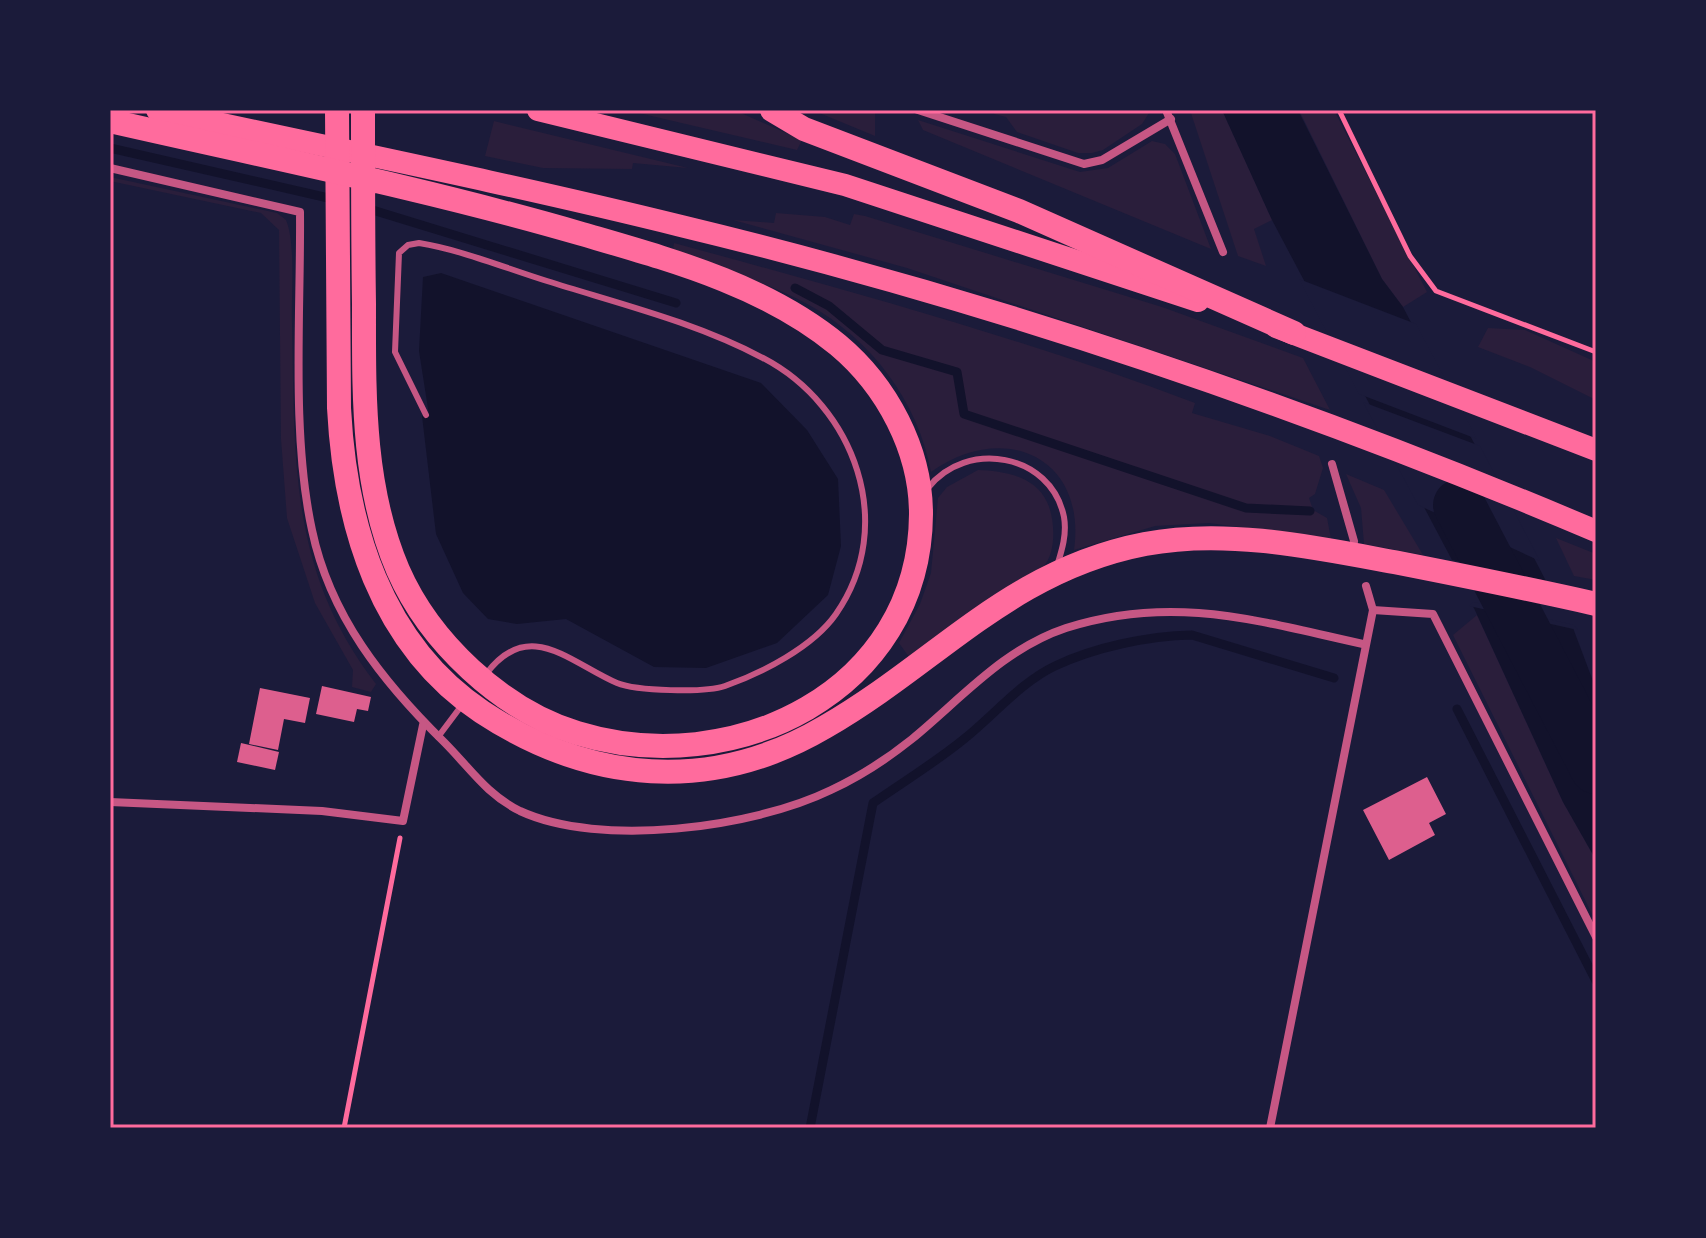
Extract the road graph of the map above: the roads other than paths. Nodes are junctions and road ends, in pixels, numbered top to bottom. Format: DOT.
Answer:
graph roads {
  1 [pos="157,110"];
  2 [pos="337,110"];
  3 [pos="363,110"];
  4 [pos="538,110"];
  5 [pos="772,110"];
  6 [pos="918,110"];
  7 [pos="1169,114"];
  8 [pos="110,121"];
  9 [pos="110,168"];
  10 [pos="1223,252"];
  11 [pos="1294,333"];
  12 [pos="426,415"];
  13 [pos="1596,450"];
  14 [pos="1332,464"];
  15 [pos="921,497"];
  16 [pos="1596,531"];
  17 [pos="1354,541"];
  18 [pos="1055,571"];
  19 [pos="1366,586"];
  20 [pos="1596,604"];
  21 [pos="1373,610"];
  22 [pos="1363,644"];
  23 [pos="423,725"];
  24 [pos="438,737"];
  25 [pos="110,802"];
  26 [pos="1596,937"];
  27 [pos="1270,1128"];
  1 -- 16 [label="highway"];
  2 -- 18 [label="highway"];
  3 -- 15 [label="highway"];
  4 -- 11 [label="highway"];
  5 -- 11 [label="highway"];
  6 -- 7 [label="street"];
  7 -- 10 [label="street"];
  8 -- 15 [label="highway"];
  9 -- 23 [label="street"];
  11 -- 13 [label="highway"];
  12 -- 24 [label="lane"];
  14 -- 17 [label="street"];
  15 -- 18 [label="lane"];
  18 -- 20 [label="highway"];
  19 -- 21 [label="street"];
  21 -- 22 [label="street"];
  21 -- 26 [label="street"];
  22 -- 24 [label="street"];
  22 -- 27 [label="street"];
  23 -- 24 [label="street"];
  23 -- 25 [label="street"];
}
